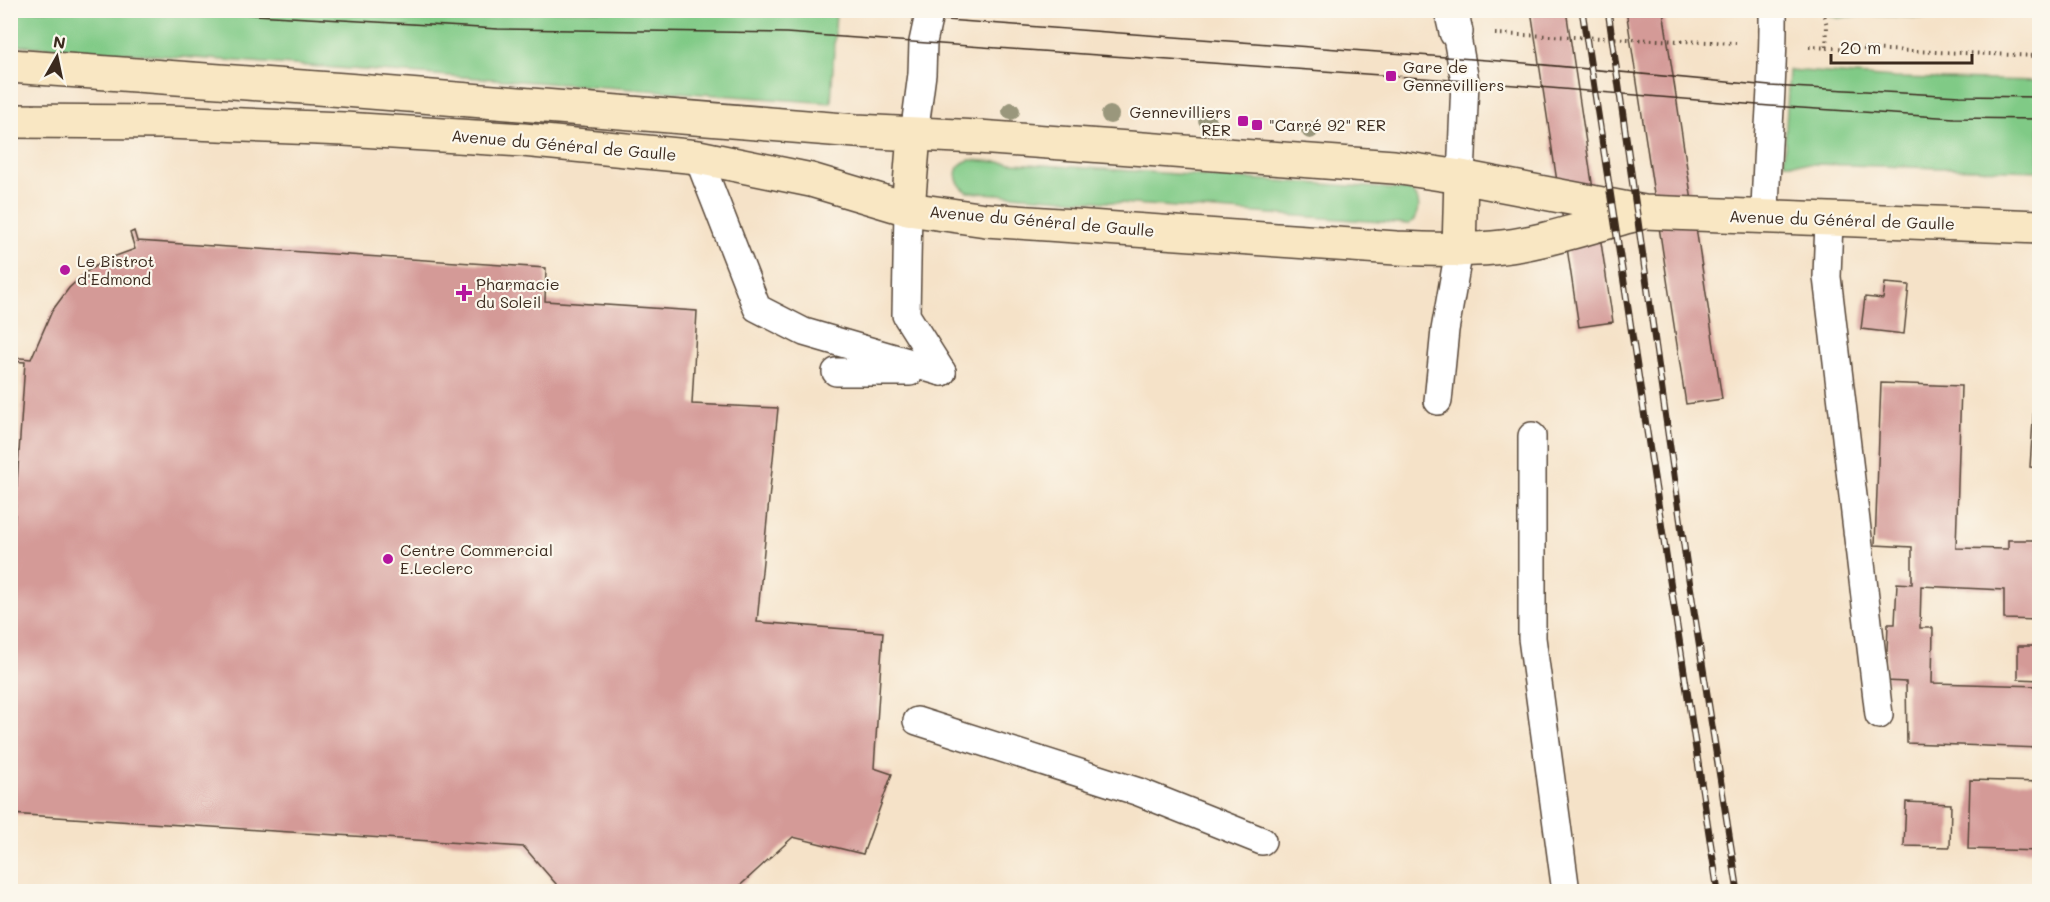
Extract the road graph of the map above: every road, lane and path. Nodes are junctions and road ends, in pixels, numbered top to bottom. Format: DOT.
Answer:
graph roads {
  1 [pos="930,10"];
  2 [pos="1773,10"];
  3 [pos="1823,10"];
  4 [pos="1453,21"];
  5 [pos="1826,49"];
  6 [pos="10,66"];
  7 [pos="10,121"];
  8 [pos="914,135"];
  9 [pos="698,157"];
  10 [pos="1461,177"];
  11 [pos="908,209"];
  12 [pos="1644,212"];
  13 [pos="1764,218"];
  14 [pos="1829,220"];
  15 [pos="2040,226"];
  16 [pos="1459,250"];
  17 [pos="836,372"];
  18 [pos="942,372"];
  19 [pos="1438,401"];
  20 [pos="1532,436"];
  21 [pos="1879,715"];
  22 [pos="917,721"];
  23 [pos="1262,841"];
  24 [pos="1566,891"];
  1 -- 8 [label="lane"];
  2 -- 13 [label="lane"];
  3 -- 5 [label="path"];
  4 -- 10 [label="lane"];
  6 -- 8 [label="main road, Avenue du Général de Gaulle"];
  7 -- 9 [label="main road, Avenue du Général de Gaulle"];
  8 -- 10 [label="main road, Avenue du Général de Gaulle"];
  8 -- 11 [label="main road"];
  9 -- 11 [label="main road, Avenue du Général de Gaulle"];
  9 -- 18 [label="lane"];
  10 -- 12 [label="main road, Avenue du Général de Gaulle"];
  10 -- 16 [label="main road"];
  11 -- 16 [label="main road, Avenue du Général de Gaulle"];
  11 -- 18 [label="lane"];
  12 -- 13 [label="main road, Avenue du Général de Gaulle"];
  12 -- 16 [label="main road, Avenue du Général de Gaulle"];
  13 -- 14 [label="main road, Avenue du Général de Gaulle"];
  14 -- 15 [label="main road, Avenue du Général de Gaulle"];
  14 -- 21 [label="lane"];
  16 -- 19 [label="lane"];
  17 -- 18 [label="lane"];
  20 -- 24 [label="lane"];
  22 -- 23 [label="lane"];
}
